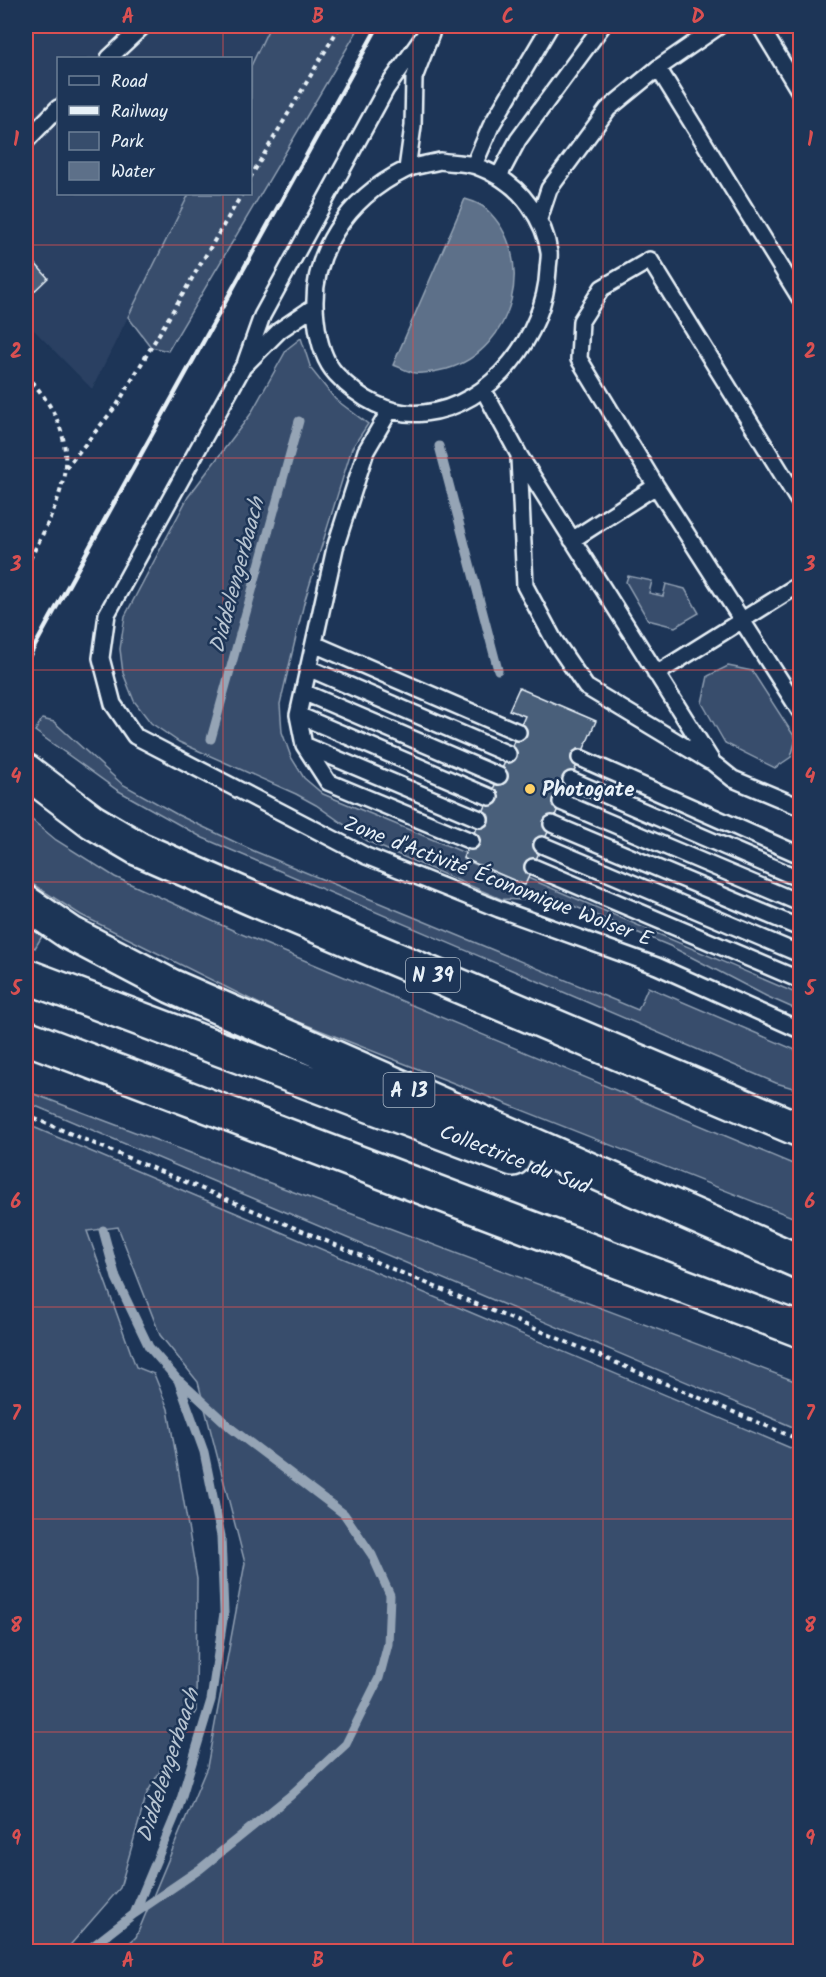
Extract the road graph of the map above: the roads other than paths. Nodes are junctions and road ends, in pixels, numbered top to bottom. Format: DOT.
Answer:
graph roads {
  1 [pos="143,26"];
  2 [pos="433,26"];
  3 [pos="550,26"];
  4 [pos="602,26"];
  5 [pos="719,26"];
  6 [pos="760,26"];
  7 [pos="110,57"];
  8 [pos="658,68"];
  9 [pos="801,92"];
  10 [pos="57,109"];
  11 [pos="26,141"];
  12 [pos="474,165"];
  13 [pos="407,170"];
  14 [pos="499,176"];
  15 [pos="539,219"];
  16 [pos="801,298"];
  17 [pos="314,307"];
  18 [pos="243,368"];
  19 [pos="483,389"];
  20 [pos="390,410"];
  21 [pos="519,455"];
  22 [pos="656,486"];
  23 [pos="801,503"];
  24 [pos="572,540"];
  25 [pos="801,584"];
  26 [pos="742,620"];
  27 [pos="314,644"];
  28 [pos="308,668"];
  29 [pos="656,674"];
  30 [pos="303,692"];
  31 [pos="801,711"];
  32 [pos="298,715"];
  33 [pos="518,732"];
  34 [pos="304,746"];
  35 [pos="508,754"];
  36 [pos="580,758"];
  37 [pos="712,763"];
  38 [pos="26,771"];
  39 [pos="499,776"];
  40 [pos="571,780"];
  41 [pos="490,797"];
  42 [pos="561,802"];
  43 [pos="801,807"];
  44 [pos="480,819"];
  45 [pos="552,824"];
  46 [pos="471,841"];
  47 [pos="542,845"];
  48 [pos="801,855"];
  49 [pos="533,867"];
  50 [pos="801,879"];
  51 [pos="26,903"];
  52 [pos="801,903"];
  53 [pos="801,928"];
  54 [pos="801,954"];
  55 [pos="26,976"];
  56 [pos="801,980"];
  57 [pos="801,1030"];
  58 [pos="26,1038"];
  59 [pos="26,1049"];
  60 [pos="128,1077"];
  61 [pos="801,1130"];
  62 [pos="801,1262"];
  63 [pos="801,1269"];
  64 [pos="801,1330"];
  1 -- 7 [label="lane"];
  2 -- 13 [label="lane, Zone d'Activité Économique Wolser E"];
  2 -- 18 [label="lane, Zone d'Activité Économique Wolser E"];
  3 -- 12 [label="lane"];
  4 -- 14 [label="lane"];
  5 -- 8 [label="lane"];
  6 -- 9 [label="lane"];
  8 -- 15 [label="lane"];
  8 -- 16 [label="lane"];
  10 -- 11 [label="lane"];
  12 -- 13 [label="lane"];
  12 -- 14 [label="lane"];
  13 -- 17 [label="lane"];
  14 -- 15 [label="lane"];
  15 -- 19 [label="lane"];
  17 -- 18 [label="lane, Zone d'Activité Économique Wolser E"];
  17 -- 20 [label="lane"];
  18 -- 57 [label="lane, Zone d'Activité Économique Wolser E"];
  19 -- 20 [label="lane"];
  19 -- 21 [label="lane"];
  20 -- 27 [label="lane"];
  21 -- 24 [label="lane"];
  21 -- 37 [label="lane"];
  22 -- 23 [label="lane"];
  22 -- 24 [label="lane"];
  22 -- 26 [label="lane"];
  24 -- 29 [label="lane"];
  25 -- 26 [label="lane"];
  26 -- 29 [label="lane"];
  26 -- 31 [label="lane"];
  27 -- 28 [label="lane"];
  27 -- 33 [label="lane"];
  28 -- 30 [label="lane"];
  28 -- 35 [label="lane"];
  29 -- 37 [label="lane"];
  30 -- 32 [label="lane"];
  30 -- 39 [label="lane"];
  32 -- 34 [label="lane"];
  32 -- 41 [label="lane"];
  34 -- 44 [label="lane"];
  34 -- 46 [label="lane"];
  36 -- 48 [label="lane"];
  37 -- 43 [label="lane"];
  38 -- 61 [label="main road, N 39"];
  40 -- 50 [label="lane"];
  42 -- 52 [label="lane"];
  45 -- 53 [label="lane"];
  47 -- 54 [label="lane"];
  49 -- 56 [label="lane"];
  51 -- 62 [label="main road, A 13"];
  55 -- 63 [label="main road, Collectrice du Sud / A 13"];
  58 -- 60 [label="main road"];
  59 -- 60 [label="main road"];
  60 -- 64 [label="main road"];
}
